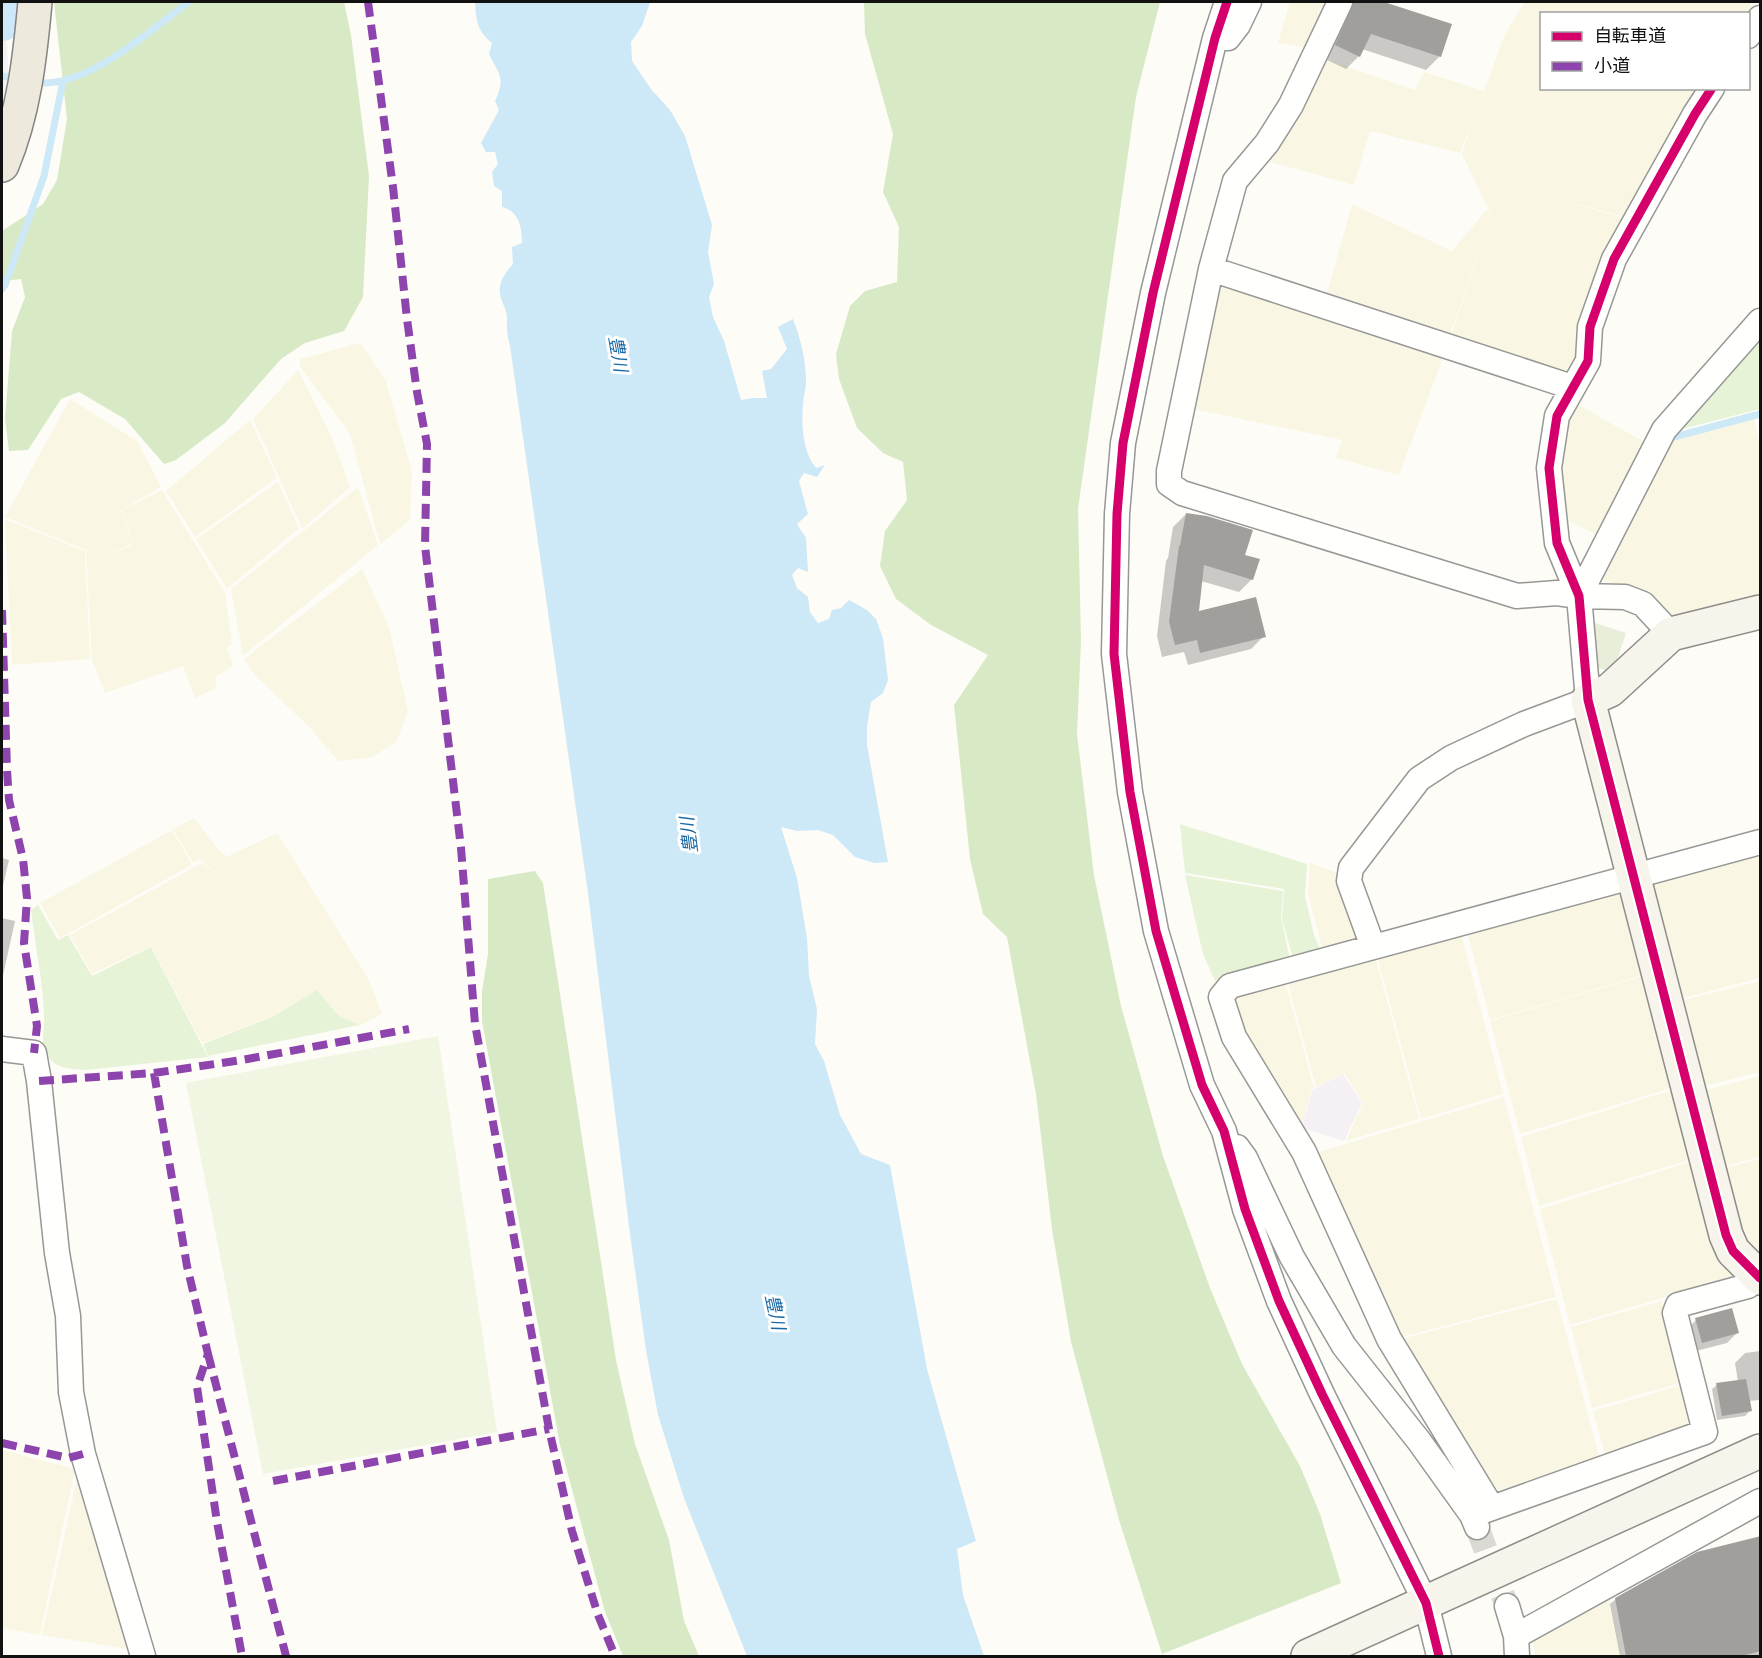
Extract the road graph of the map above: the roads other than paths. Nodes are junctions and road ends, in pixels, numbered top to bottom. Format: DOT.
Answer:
graph roads {
  1 [pos="35,2"];
  2 [pos="1227,2"];
  3 [pos="1249,2"];
  4 [pos="1340,2"];
  5 [pos="1761,18"];
  6 [pos="1750,34"];
  7 [pos="1215,38"];
  8 [pos="1711,90"];
  9 [pos="2,165"];
  10 [pos="1210,269"];
  11 [pos="1761,321"];
  12 [pos="1572,387"];
  13 [pos="1579,596"];
  14 [pos="1761,612"];
  15 [pos="1671,634"];
  16 [pos="1588,700"];
  17 [pos="1761,842"];
  18 [pos="1634,876"];
  19 [pos="1373,947"];
  20 [pos="2,1049"];
  21 [pos="1224,1131"];
  22 [pos="1760,1278"];
  23 [pos="1761,1451"];
  24 [pos="1761,1501"];
  25 [pos="1480,1517"];
  26 [pos="1426,1603"];
  27 [pos="1507,1606"];
  28 [pos="1516,1646"];
  29 [pos="143,1656"];
  30 [pos="1308,1656"];
  31 [pos="1439,1656"];
  1 -- 9 [label="main road"];
  2 -- 7 [label="street"];
  3 -- 7 [label="street"];
  4 -- 10 [label="street"];
  5 -- 6 [label="street"];
  7 -- 21 [label="street"];
  8 -- 12 [label="street"];
  10 -- 12 [label="street"];
  10 -- 13 [label="street"];
  11 -- 13 [label="street"];
  12 -- 13 [label="street"];
  13 -- 15 [label="street"];
  13 -- 16 [label="street"];
  14 -- 15 [label="street"];
  15 -- 16 [label="street"];
  16 -- 18 [label="street"];
  16 -- 19 [label="street"];
  17 -- 18 [label="street"];
  18 -- 19 [label="street"];
  18 -- 22 [label="street"];
  19 -- 25 [label="street"];
  20 -- 29 [label="street"];
  21 -- 25 [label="street"];
  21 -- 26 [label="street"];
  22 -- 25 [label="street"];
  23 -- 26 [label="street"];
  24 -- 28 [label="street"];
  26 -- 30 [label="street"];
  26 -- 31 [label="street"];
  27 -- 28 [label="street"];
}
